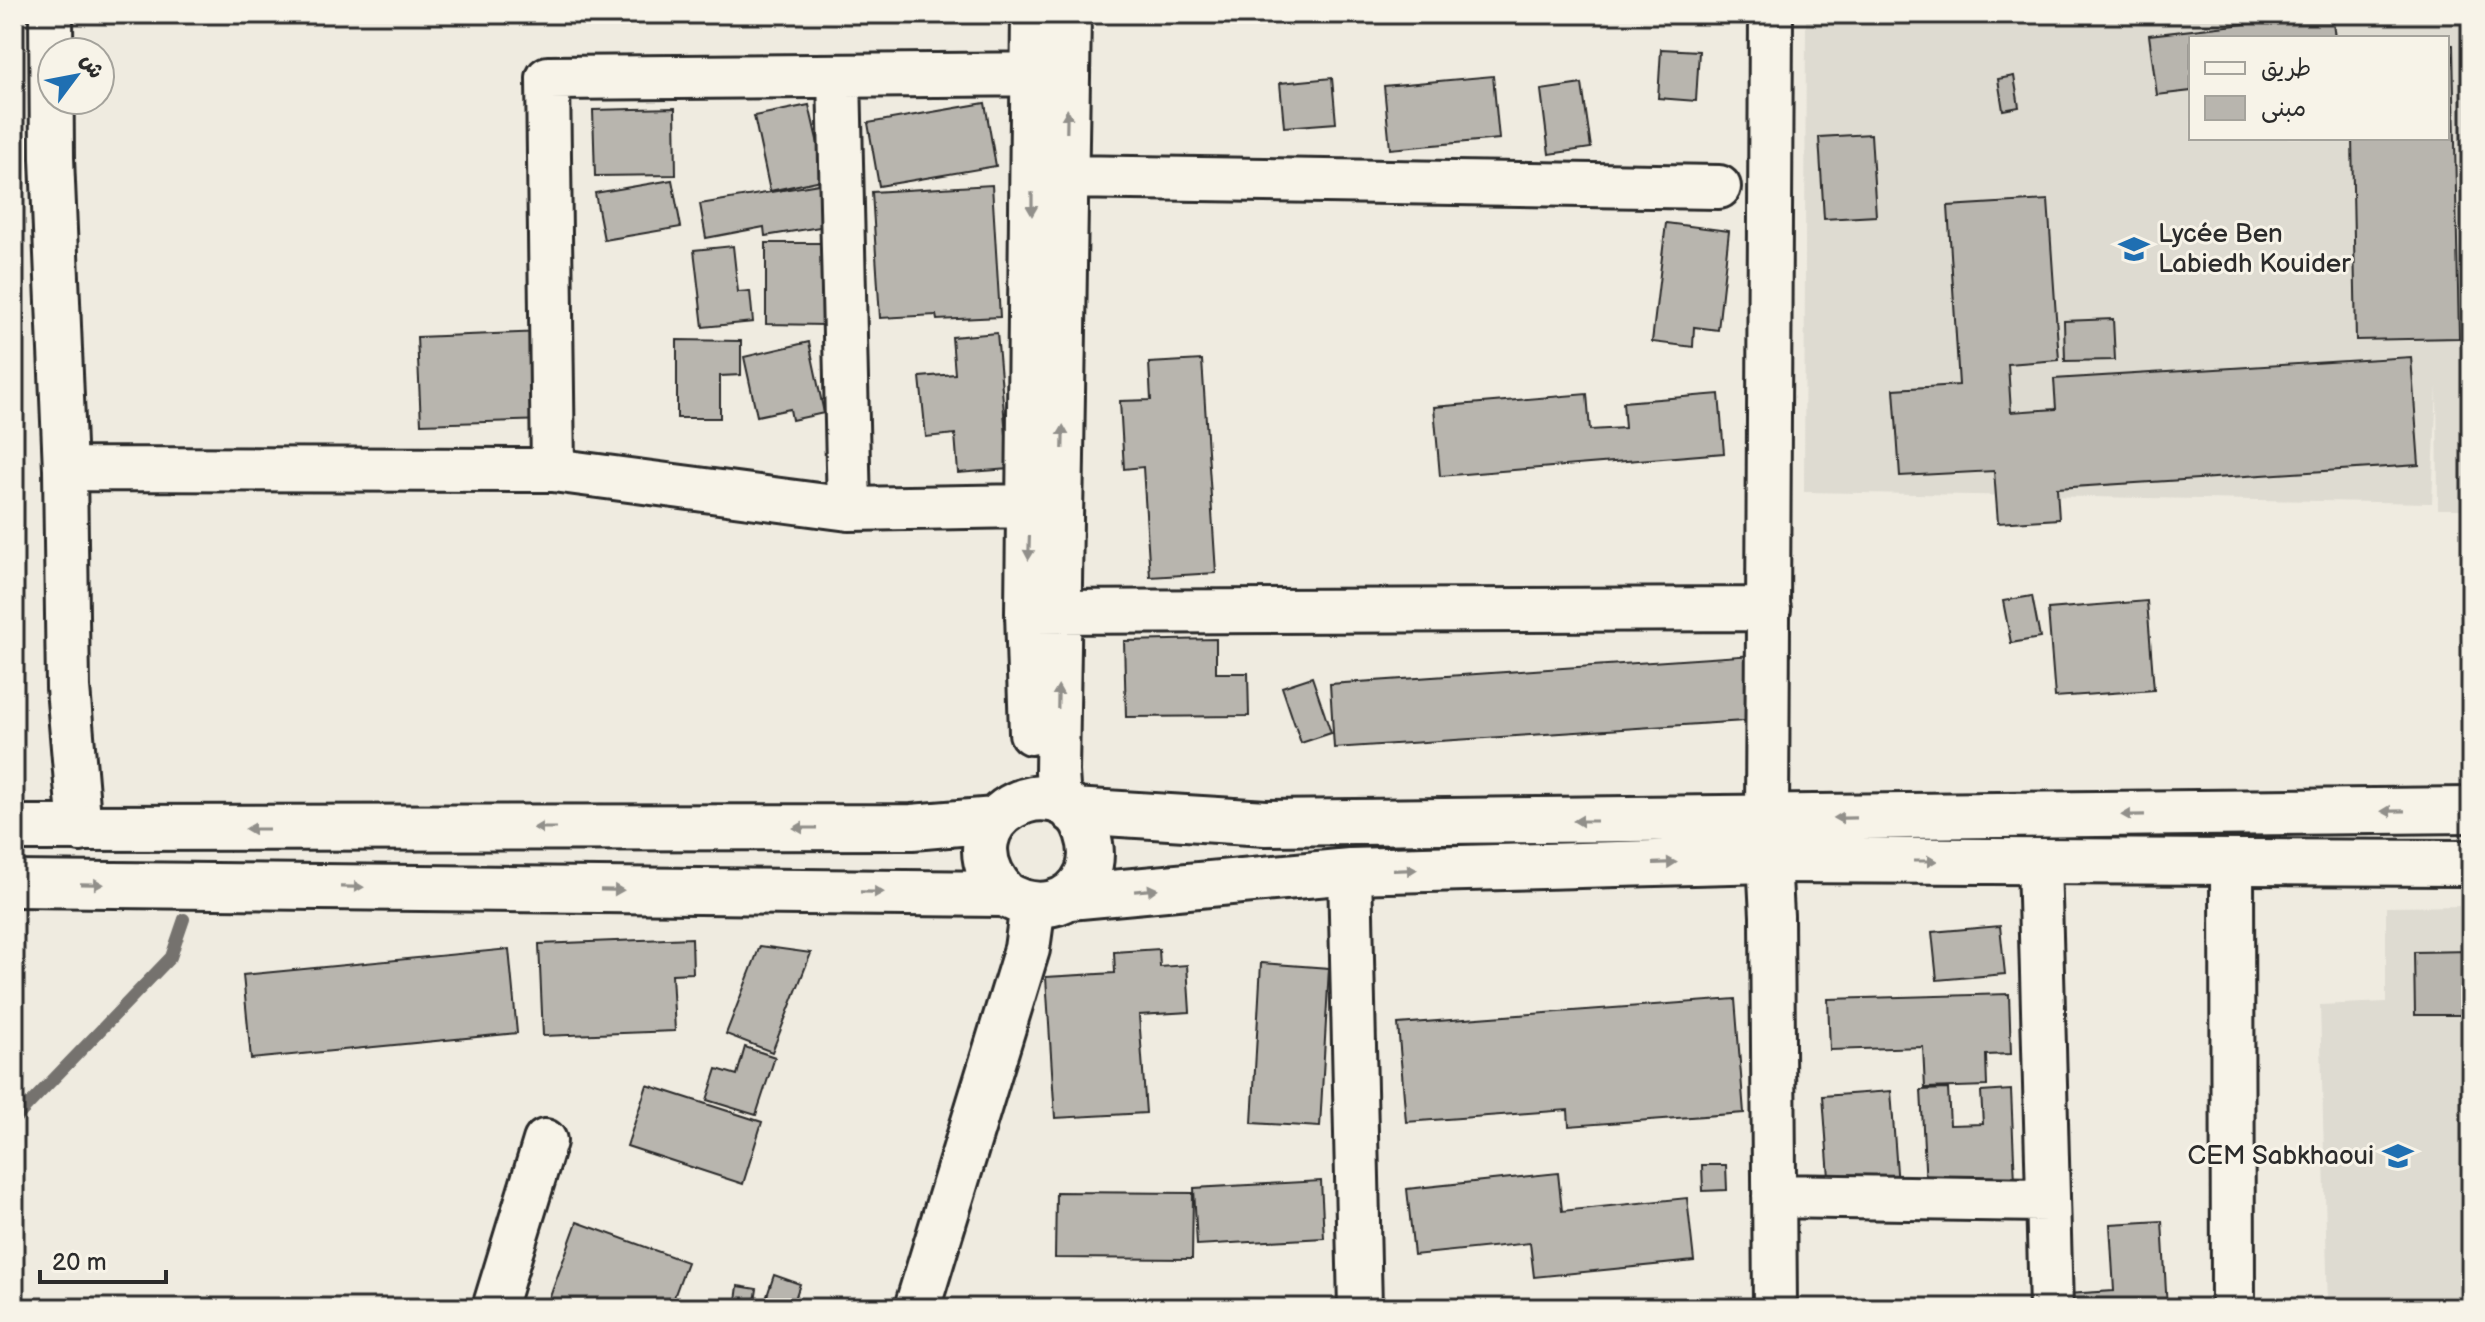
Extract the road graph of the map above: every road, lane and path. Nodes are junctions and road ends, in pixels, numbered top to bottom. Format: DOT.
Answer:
graph roads {
  1 [pos="51,14"];
  2 [pos="1033,14"];
  3 [pos="1069,14"];
  4 [pos="1771,14"];
  5 [pos="1050,74"];
  6 [pos="839,76"];
  7 [pos="1066,177"];
  8 [pos="1719,187"];
  9 [pos="65,469"];
  10 [pos="553,470"];
  11 [pos="1030,506"];
  12 [pos="849,509"];
  13 [pos="1769,609"];
  14 [pos="1044,611"];
  15 [pos="1039,808"];
  16 [pos="2471,810"];
  17 [pos="14,828"];
  18 [pos="80,830"];
  19 [pos="1768,840"];
  20 [pos="2039,861"];
  21 [pos="2232,862"];
  22 [pos="2471,863"];
  23 [pos="1350,871"];
  24 [pos="14,884"];
  25 [pos="1035,899"];
  26 [pos="545,1141"];
  27 [pos="1774,1196"];
  28 [pos="2048,1200"];
  29 [pos="494,1308"];
  30 [pos="917,1308"];
  31 [pos="1360,1308"];
  32 [pos="1775,1308"];
  33 [pos="2051,1308"];
  34 [pos="2233,1308"];
  1 -- 9 [label="street"];
  2 -- 5 [label="street"];
  3 -- 5 [label="street"];
  4 -- 13 [label="street"];
  5 -- 6 [label="street"];
  7 -- 5 [label="street, one-way"];
  5 -- 11 [label="street, one-way"];
  6 -- 10 [label="street"];
  6 -- 12 [label="street"];
  7 -- 8 [label="street"];
  14 -- 7 [label="street, one-way"];
  9 -- 10 [label="street"];
  9 -- 18 [label="street"];
  10 -- 12 [label="street"];
  11 -- 12 [label="street"];
  11 -- 14 [label="street, one-way"];
  13 -- 14 [label="street"];
  13 -- 19 [label="street"];
  14 -- 15 [label="street"];
  15 -- 18 [label="main road, one-way"];
  19 -- 15 [label="main road, one-way"];
  15 -- 25 [label="main road"];
  15 -- 25 [label="main road"];
  16 -- 19 [label="main road, one-way"];
  17 -- 18 [label="main road"];
  19 -- 20 [label="main road, one-way"];
  23 -- 19 [label="main road, one-way"];
  19 -- 27 [label="street"];
  20 -- 21 [label="main road"];
  20 -- 28 [label="street"];
  21 -- 22 [label="main road"];
  21 -- 34 [label="street"];
  25 -- 23 [label="main road, one-way"];
  23 -- 31 [label="street"];
  24 -- 25 [label="main road, one-way"];
  25 -- 30 [label="main road"];
  26 -- 29 [label="street"];
  27 -- 28 [label="street"];
  27 -- 32 [label="street"];
  28 -- 33 [label="street"];
}
